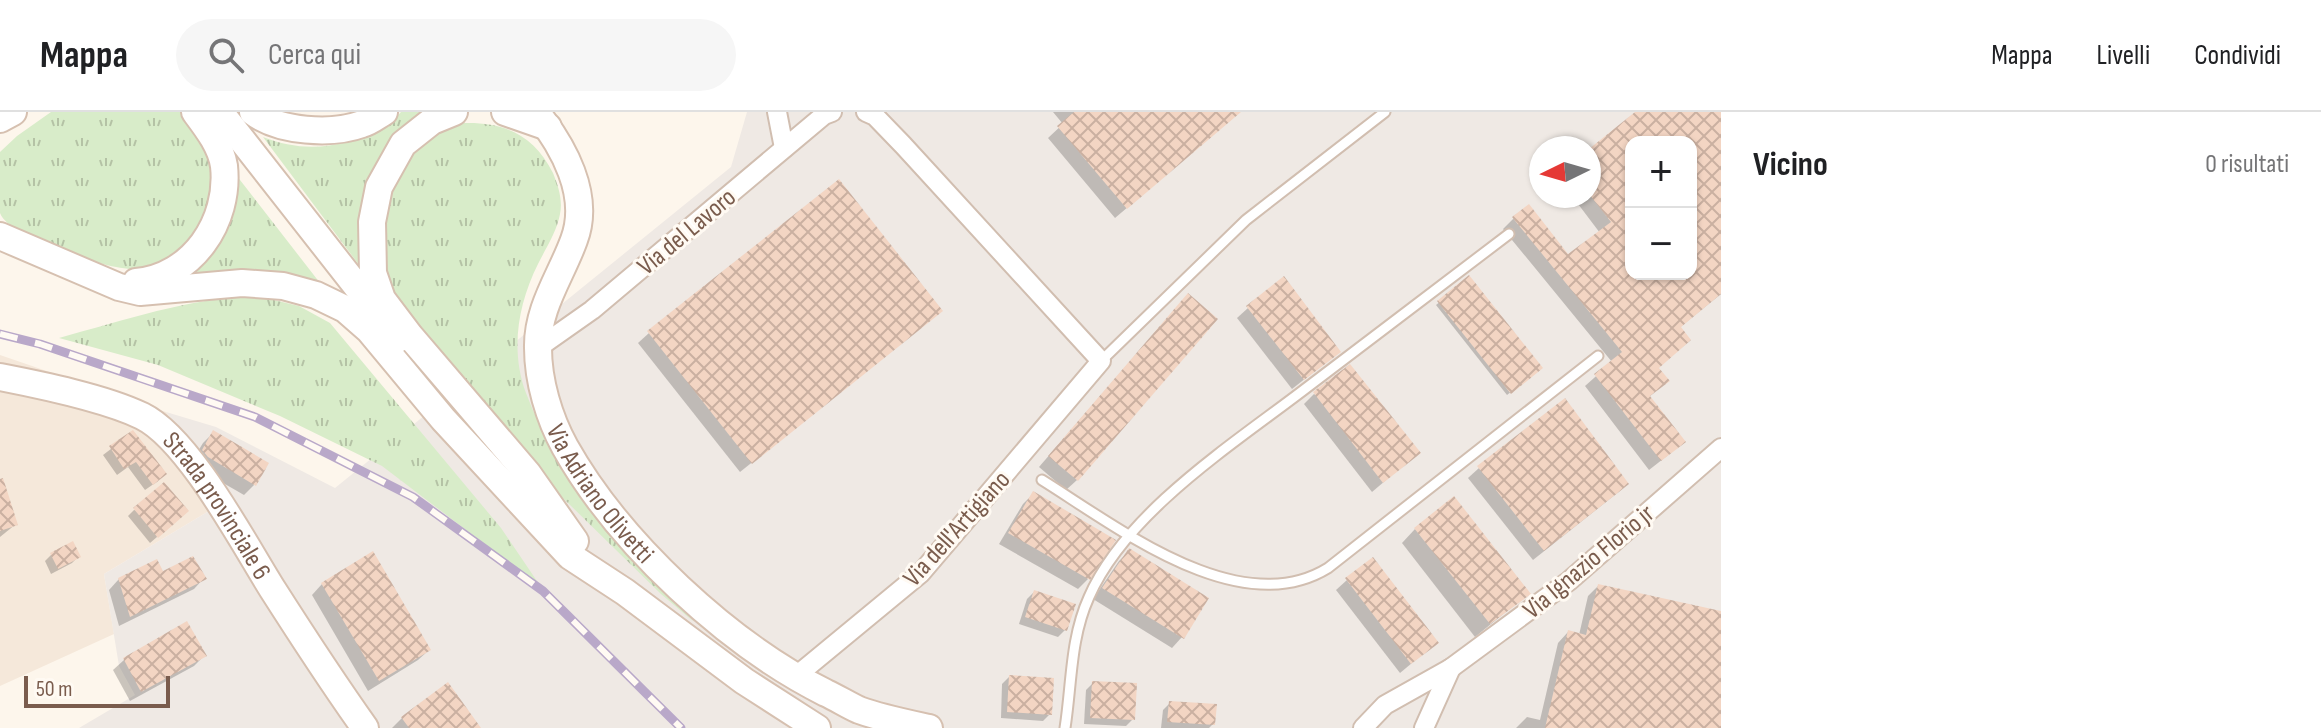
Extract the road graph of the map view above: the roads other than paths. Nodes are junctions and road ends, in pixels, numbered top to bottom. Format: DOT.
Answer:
graph roads {
  1 [pos="195,112"];
  2 [pos="220,112"];
  3 [pos="253,112"];
  4 [pos="384,112"];
  5 [pos="454,112"];
  6 [pos="505,112"];
  7 [pos="777,112"];
  8 [pos="832,112"];
  9 [pos="866,112"];
  10 [pos="1385,112"];
  11 [pos="542,120"];
  12 [pos="784,148"];
  13 [pos="1509,234"];
  14 [pos="4,235"];
  15 [pos="93,276"];
  16 [pos="538,348"];
  17 [pos="1598,356"];
  18 [pos="1101,361"];
  19 [pos="0,377"];
  20 [pos="1721,448"];
  21 [pos="1042,480"];
  22 [pos="1131,535"];
  23 [pos="575,541"];
  24 [pos="625,592"];
  25 [pos="1451,668"];
  26 [pos="795,677"];
  27 [pos="365,728"];
  28 [pos="817,728"];
  29 [pos="929,728"];
  30 [pos="1065,728"];
  31 [pos="1363,728"];
  32 [pos="1424,728"];
  1 -- 15 [label="main road"];
  2 -- 23 [label="main road"];
  3 -- 4 [label="main road"];
  5 -- 23 [label="main road"];
  6 -- 11 [label="main road"];
  7 -- 12 [label="street"];
  8 -- 12 [label="street, Via del Lavoro"];
  9 -- 18 [label="street"];
  10 -- 18 [label="lane"];
  11 -- 16 [label="main road, Via Adriano Olivetti"];
  12 -- 16 [label="street, Via del Lavoro"];
  13 -- 22 [label="lane"];
  14 -- 15 [label="main road"];
  15 -- 24 [label="main road"];
  16 -- 26 [label="main road, Via Adriano Olivetti"];
  17 -- 22 [label="lane"];
  18 -- 26 [label="street, Via dell'Artigiano"];
  19 -- 27 [label="main road, Strada provinciale 6"];
  20 -- 25 [label="street, Via Ignazio Florio jr"];
  21 -- 22 [label="lane"];
  22 -- 30 [label="lane"];
  23 -- 24 [label="main road"];
  24 -- 28 [label="main road"];
  25 -- 31 [label="street, Via Ignazio Florio jr"];
  25 -- 32 [label="street"];
  26 -- 29 [label="main road, Via Adriano Olivetti"];
}
